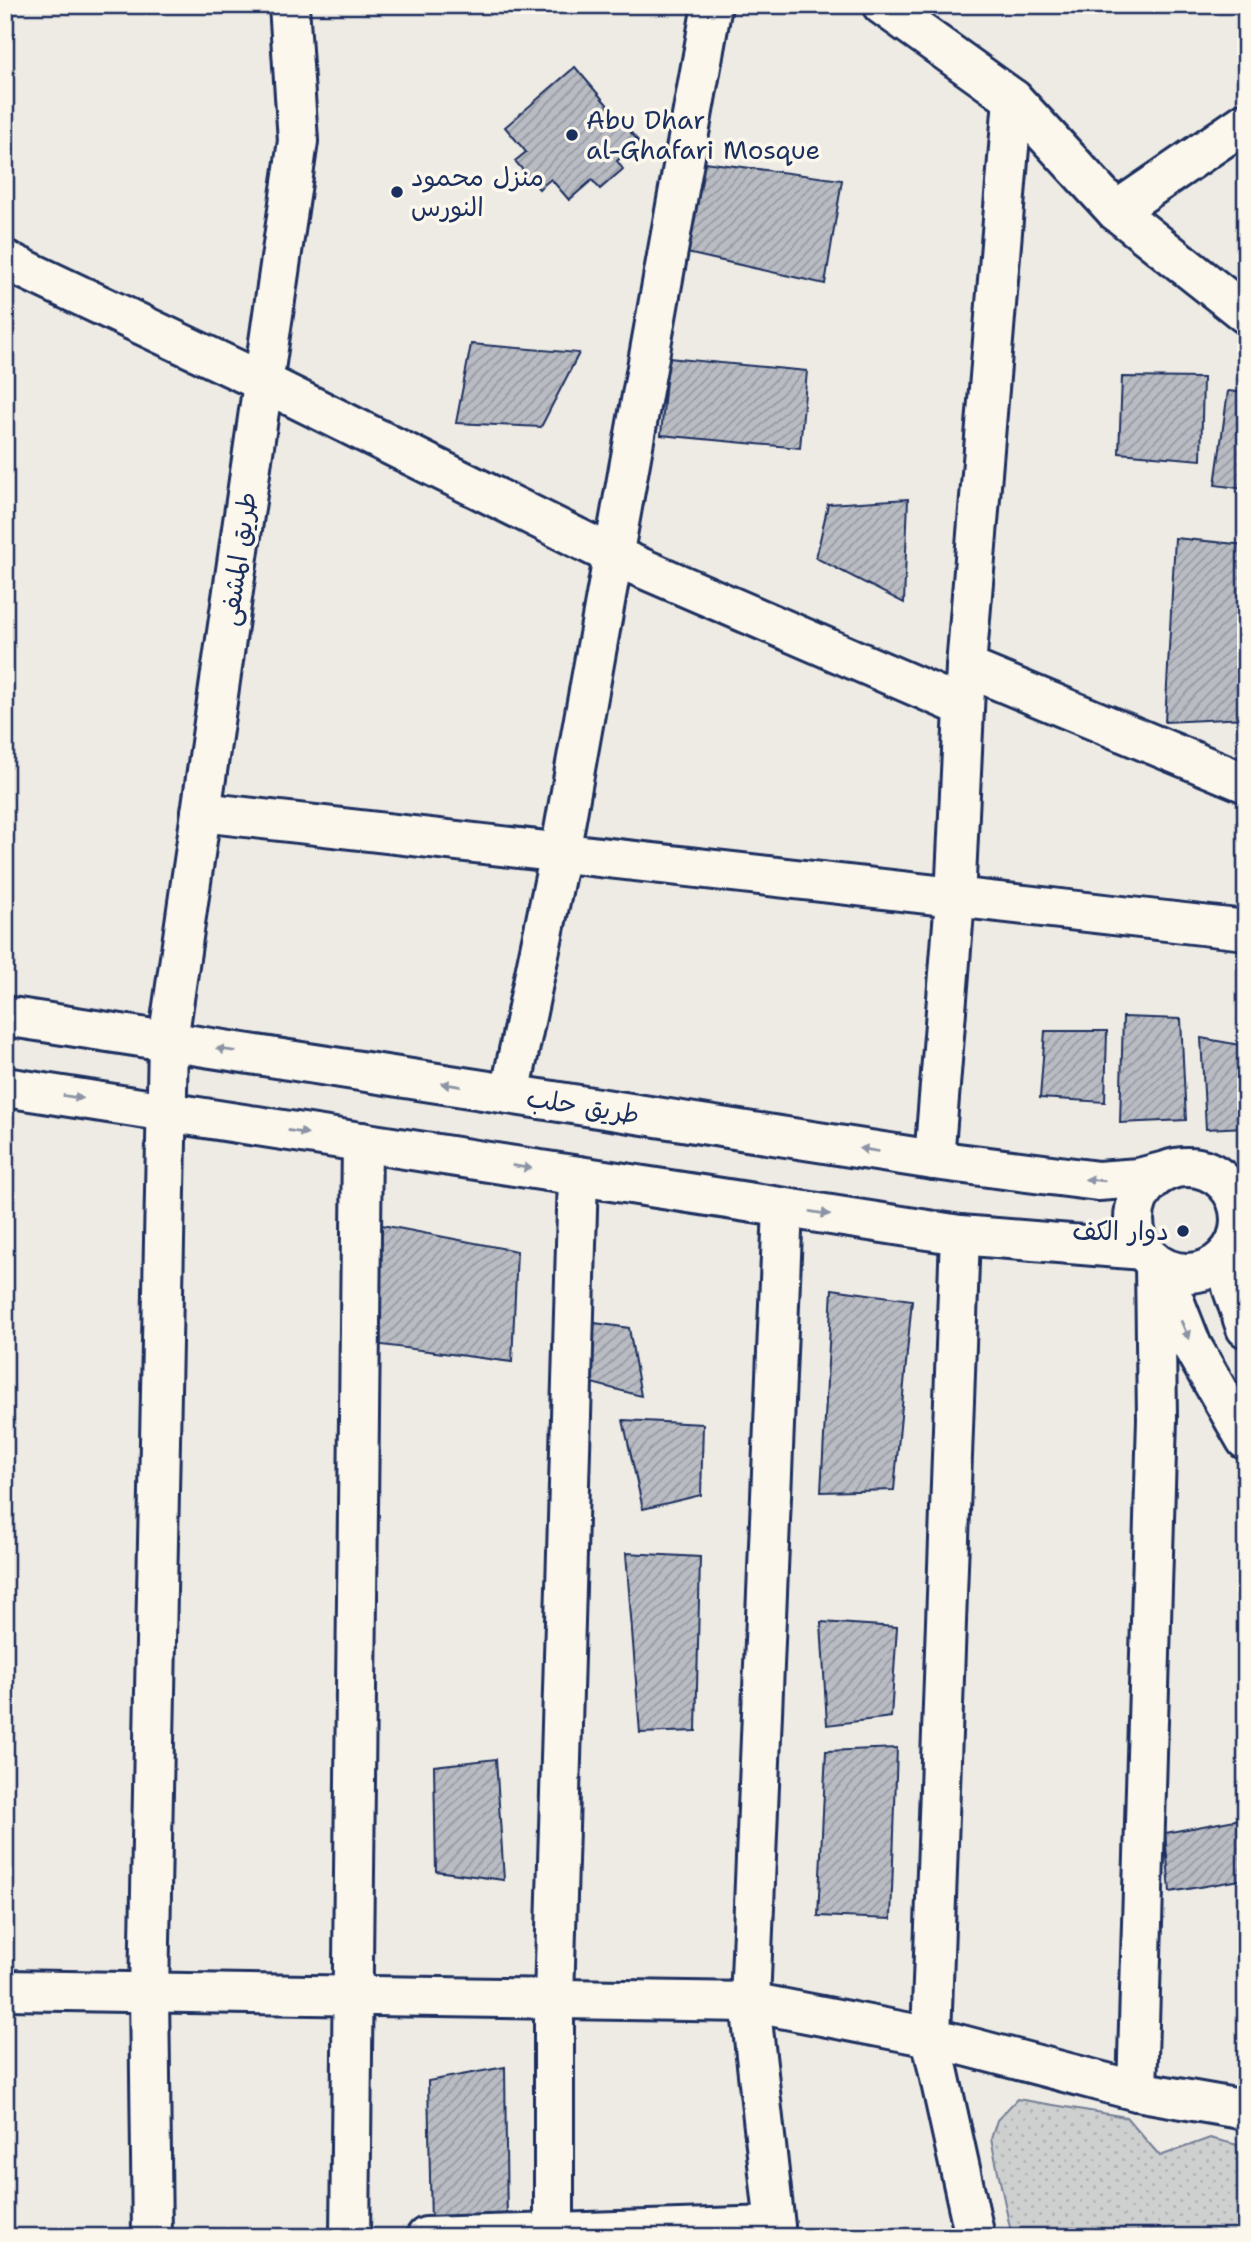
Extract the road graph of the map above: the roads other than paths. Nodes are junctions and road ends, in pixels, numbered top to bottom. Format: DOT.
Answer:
graph roads {
  1 [pos="289,5"];
  2 [pos="712,5"];
  3 [pos="882,5"];
  4 [pos="1013,99"];
  5 [pos="1246,122"];
  6 [pos="1115,211"];
  7 [pos="5,260"];
  8 [pos="1246,314"];
  9 [pos="263,382"];
  10 [pos="614,556"];
  11 [pos="967,667"];
  12 [pos="964,707"];
  13 [pos="1246,783"];
  14 [pos="201,811"];
  15 [pos="560,853"];
  16 [pos="955,899"];
  17 [pos="1246,930"];
  18 [pos="5,1016"];
  19 [pos="168,1041"];
  20 [pos="5,1087"];
  21 [pos="510,1094"];
  22 [pos="167,1112"];
  23 [pos="362,1142"];
  24 [pos="934,1160"];
  25 [pos="1162,1172"];
  26 [pos="578,1176"];
  27 [pos="1239,1193"];
  28 [pos="783,1208"];
  29 [pos="960,1236"];
  30 [pos="1236,1249"];
  31 [pos="1153,1260"];
  32 [pos="1246,1328"];
  33 [pos="1246,1440"];
  34 [pos="5,1990"];
  35 [pos="149,1992"];
  36 [pos="352,1996"];
  37 [pos="554,1999"];
  38 [pos="750,2002"];
  39 [pos="931,2037"];
  40 [pos="1137,2091"];
  41 [pos="1246,2110"];
  42 [pos="554,2235"];
  43 [pos="152,2237"];
  44 [pos="350,2237"];
  45 [pos="426,2237"];
  46 [pos="975,2237"];
  1 -- 9 [label="street, طريق المشفى"];
  2 -- 10 [label="street"];
  3 -- 4 [label="street"];
  4 -- 6 [label="street"];
  4 -- 11 [label="street"];
  5 -- 6 [label="street"];
  6 -- 8 [label="street"];
  7 -- 9 [label="street"];
  9 -- 10 [label="street"];
  9 -- 14 [label="street, طريق المشفى"];
  10 -- 12 [label="street"];
  10 -- 15 [label="street"];
  11 -- 12 [label="street"];
  11 -- 13 [label="street"];
  12 -- 16 [label="street"];
  14 -- 15 [label="street"];
  14 -- 19 [label="street, طريق المشفى"];
  15 -- 16 [label="street"];
  15 -- 21 [label="street"];
  16 -- 17 [label="street"];
  16 -- 24 [label="street"];
  18 -- 19 [label="street, طريق حلب"];
  21 -- 19 [label="street, طريق حلب, one-way"];
  19 -- 22 [label="street, طريق المشفى"];
  20 -- 22 [label="street, one-way"];
  24 -- 21 [label="street, طريق حلب, one-way"];
  22 -- 23 [label="street, one-way"];
  22 -- 35 [label="street, طريق المشفى"];
  23 -- 26 [label="street, one-way"];
  23 -- 36 [label="street"];
  25 -- 24 [label="street, طريق حلب, one-way"];
  25 -- 27 [label="street"];
  25 -- 31 [label="street"];
  26 -- 28 [label="street"];
  26 -- 37 [label="street"];
  27 -- 30 [label="street"];
  28 -- 29 [label="street, one-way"];
  28 -- 38 [label="street"];
  29 -- 31 [label="street"];
  29 -- 39 [label="street"];
  30 -- 31 [label="street"];
  30 -- 32 [label="street"];
  31 -- 33 [label="street, one-way"];
  31 -- 40 [label="street"];
  34 -- 35 [label="street"];
  35 -- 36 [label="street"];
  35 -- 43 [label="street, طريق المشفى"];
  36 -- 37 [label="street"];
  36 -- 44 [label="street"];
  37 -- 38 [label="street"];
  37 -- 42 [label="street"];
  38 -- 39 [label="street"];
  38 -- 42 [label="street"];
  39 -- 40 [label="street"];
  39 -- 46 [label="street"];
  40 -- 41 [label="street"];
  42 -- 45 [label="street"];
}
